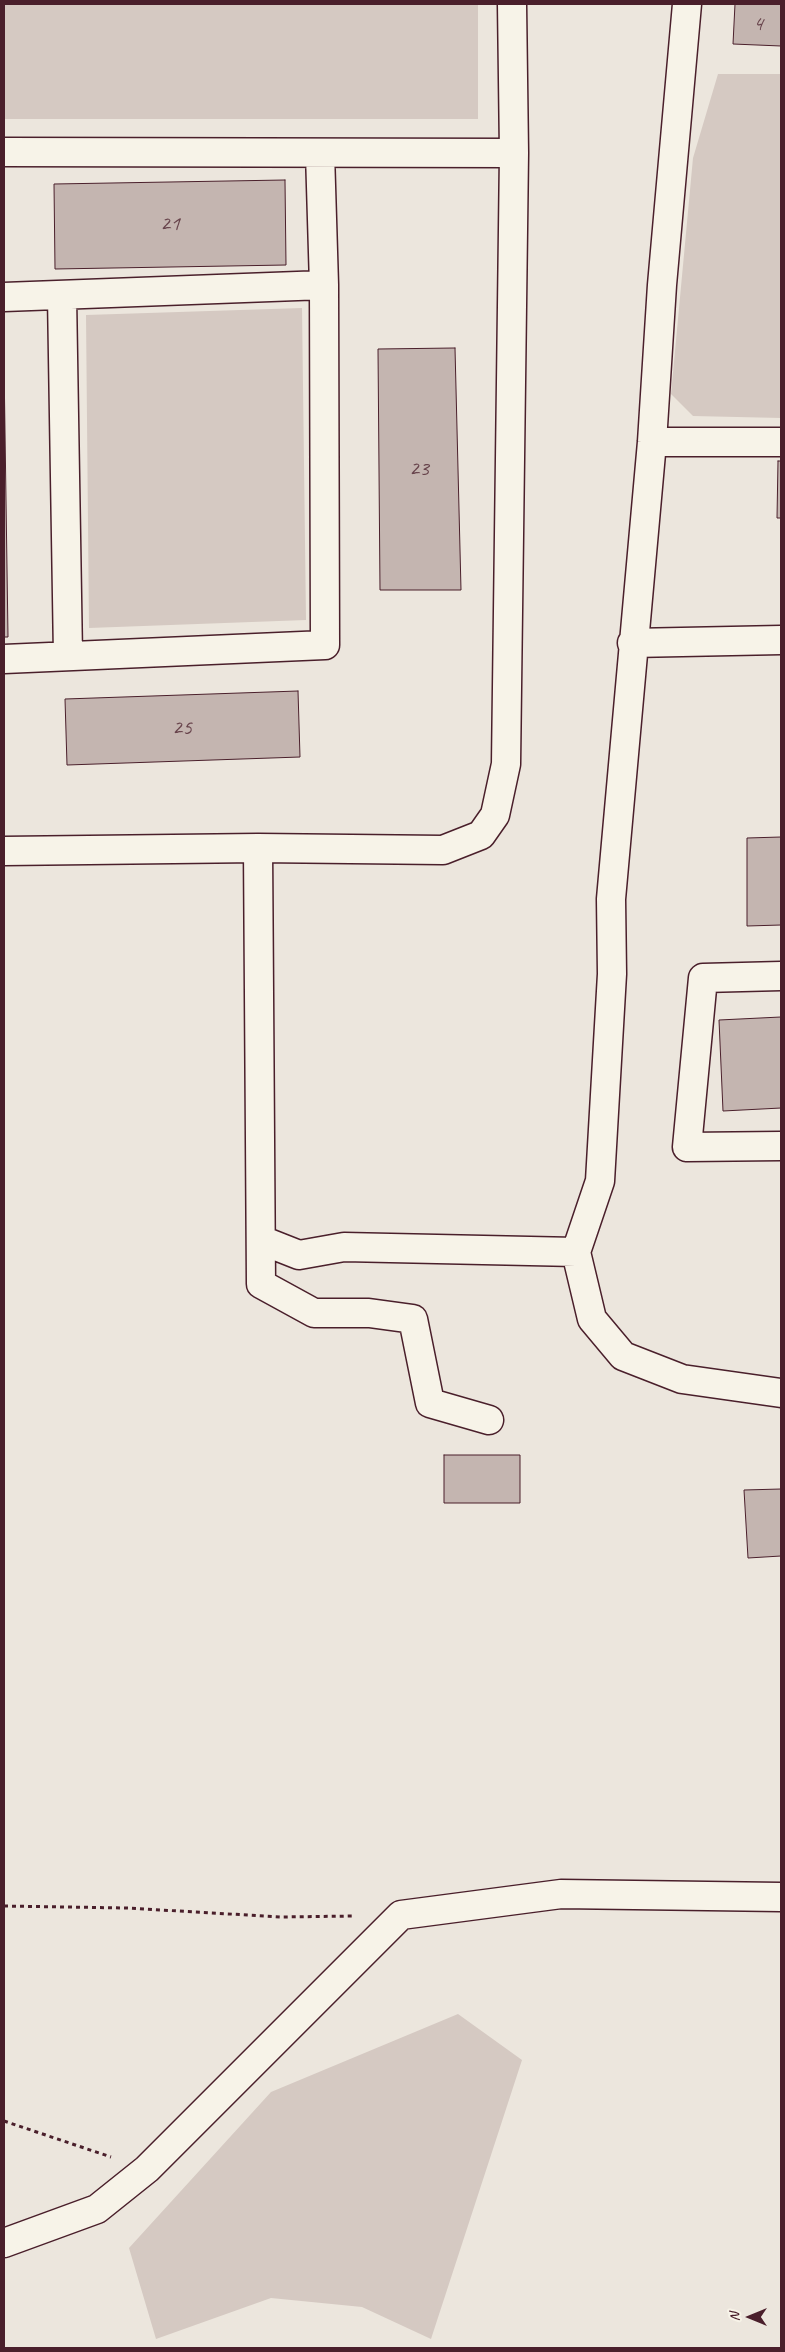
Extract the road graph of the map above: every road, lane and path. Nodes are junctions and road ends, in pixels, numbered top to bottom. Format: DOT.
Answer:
graph roads {
  1 [pos="512,4"];
  2 [pos="686,4"];
  3 [pos="4,152"];
  4 [pos="320,153"];
  5 [pos="514,153"];
  6 [pos="324,285"];
  7 [pos="62,296"];
  8 [pos="4,297"];
  9 [pos="652,442"];
  10 [pos="781,442"];
  11 [pos="781,640"];
  12 [pos="632,643"];
  13 [pos="68,656"];
  14 [pos="4,659"];
  15 [pos="258,848"];
  16 [pos="4,851"];
  17 [pos="781,976"];
  18 [pos="781,1146"];
  19 [pos="260,1240"];
  20 [pos="576,1252"];
  21 [pos="781,1393"];
  22 [pos="489,1420"];
  23 [pos="781,1897"];
  24 [pos="4,1906"];
  25 [pos="401,1915"];
  26 [pos="4,2121"];
  27 [pos="147,2169"];
  28 [pos="4,2243"];
  1 -- 5 [label="street"];
  2 -- 9 [label="street"];
  3 -- 4 [label="street"];
  4 -- 5 [label="street"];
  4 -- 6 [label="street"];
  5 -- 15 [label="street"];
  6 -- 7 [label="street"];
  6 -- 13 [label="street"];
  7 -- 8 [label="street"];
  7 -- 13 [label="street"];
  9 -- 10 [label="street"];
  9 -- 12 [label="street"];
  11 -- 12 [label="street"];
  12 -- 20 [label="street"];
  13 -- 14 [label="street"];
  15 -- 16 [label="street"];
  15 -- 19 [label="street"];
  17 -- 18 [label="street"];
  19 -- 20 [label="street"];
  19 -- 22 [label="street"];
  20 -- 21 [label="street"];
  23 -- 25 [label="street"];
  24 -- 25 [label="path"];
  25 -- 27 [label="street"];
  26 -- 27 [label="path"];
  27 -- 28 [label="street"];
}
